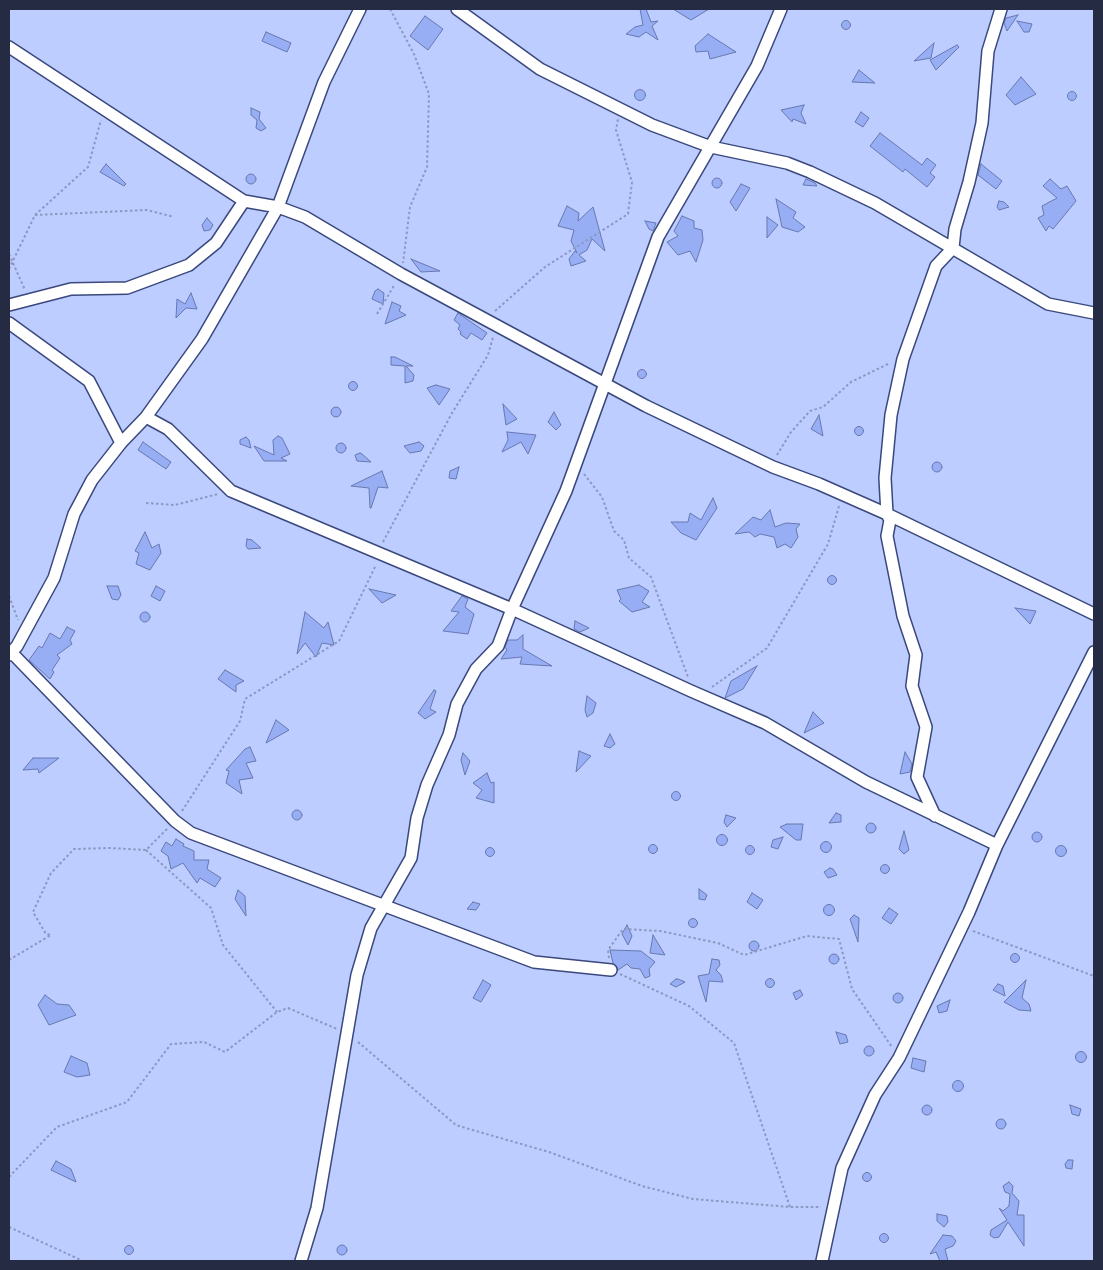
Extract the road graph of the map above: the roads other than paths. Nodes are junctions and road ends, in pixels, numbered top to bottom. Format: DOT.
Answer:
graph roads {
  1 [pos="457,9"];
  2 [pos="781,9"];
  3 [pos="1001,9"];
  4 [pos="355,10"];
  5 [pos="9,47"];
  6 [pos="711,147"];
  7 [pos="244,201"];
  8 [pos="278,207"];
  9 [pos="953,248"];
  10 [pos="9,305"];
  11 [pos="1094,313"];
  12 [pos="9,323"];
  13 [pos="604,384"];
  14 [pos="146,417"];
  15 [pos="121,443"];
  16 [pos="887,514"];
  17 [pos="512,609"];
  18 [pos="1094,614"];
  19 [pos="1094,652"];
  20 [pos="10,654"];
  21 [pos="935,816"];
  22 [pos="997,845"];
  23 [pos="383,906"];
  24 [pos="611,970"];
  25 [pos="300,1261"];
  26 [pos="822,1261"];
  1 -- 6 [label="street"];
  2 -- 6 [label="street"];
  3 -- 9 [label="street"];
  4 -- 8 [label="street"];
  5 -- 7 [label="street"];
  6 -- 9 [label="street"];
  6 -- 13 [label="street"];
  7 -- 8 [label="street"];
  7 -- 10 [label="street"];
  8 -- 13 [label="street"];
  8 -- 14 [label="street"];
  9 -- 11 [label="street"];
  9 -- 16 [label="street"];
  12 -- 15 [label="street"];
  13 -- 16 [label="street"];
  13 -- 17 [label="street"];
  14 -- 15 [label="street"];
  14 -- 17 [label="street"];
  15 -- 20 [label="street"];
  16 -- 18 [label="street"];
  16 -- 21 [label="street"];
  17 -- 21 [label="street"];
  17 -- 23 [label="street"];
  19 -- 22 [label="street"];
  20 -- 23 [label="street"];
  21 -- 22 [label="street"];
  22 -- 26 [label="street"];
  23 -- 24 [label="street"];
  23 -- 25 [label="street"];
}
